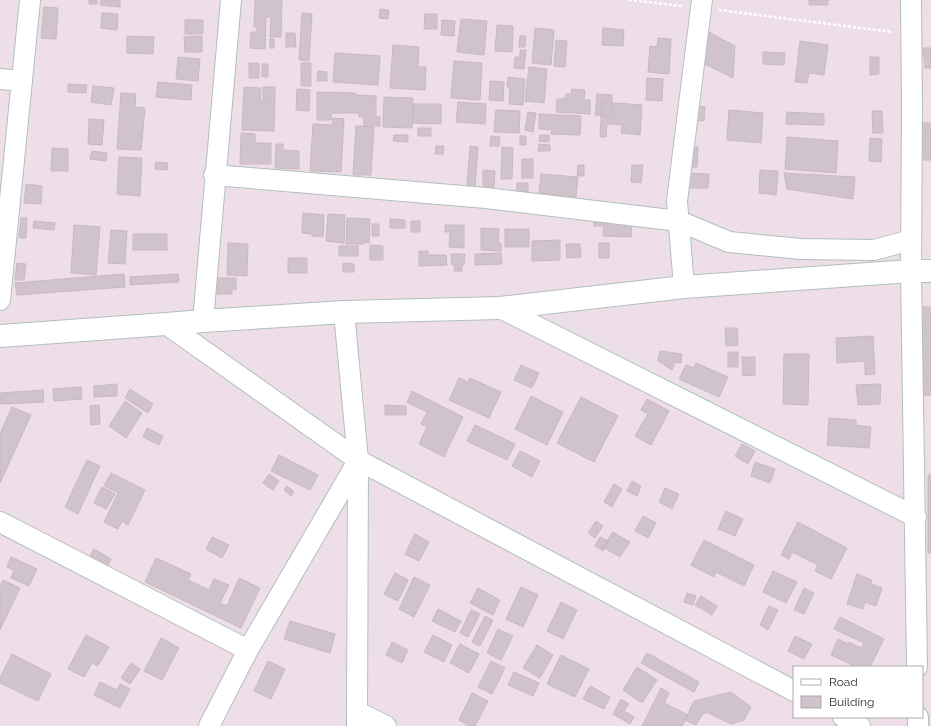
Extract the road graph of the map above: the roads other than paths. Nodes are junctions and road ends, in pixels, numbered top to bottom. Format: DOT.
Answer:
graph roads {
  1 [pos="30,0"];
  2 [pos="231,0"];
  3 [pos="911,0"];
  4 [pos="701,4"];
  5 [pos="0,79"];
  6 [pos="22,81"];
  7 [pos="214,176"];
  8 [pos="679,221"];
  9 [pos="911,240"];
  10 [pos="921,271"];
  11 [pos="684,287"];
  12 [pos="0,300"];
  13 [pos="500,308"];
  14 [pos="344,312"];
  15 [pos="202,321"];
  16 [pos="166,324"];
  17 [pos="0,336"];
  18 [pos="358,460"];
  19 [pos="916,517"];
  20 [pos="0,522"];
  21 [pos="248,650"];
  22 [pos="917,666"];
  23 [pos="793,690"];
  24 [pos="845,718"];
  25 [pos="358,719"];
  26 [pos="209,726"];
  27 [pos="386,726"];
  28 [pos="860,726"];
  1 -- 6 [label="street"];
  2 -- 7 [label="street"];
  3 -- 9 [label="street"];
  4 -- 8 [label="street"];
  5 -- 6 [label="street"];
  6 -- 12 [label="street"];
  7 -- 8 [label="street"];
  7 -- 15 [label="street"];
  8 -- 9 [label="street"];
  8 -- 11 [label="street"];
  9 -- 10 [label="street"];
  10 -- 11 [label="street"];
  10 -- 19 [label="street"];
  11 -- 13 [label="street"];
  13 -- 14 [label="street"];
  13 -- 19 [label="street"];
  14 -- 15 [label="street"];
  14 -- 18 [label="street"];
  15 -- 16 [label="street"];
  16 -- 17 [label="street"];
  16 -- 18 [label="street"];
  18 -- 21 [label="street"];
  18 -- 23 [label="street"];
  18 -- 25 [label="street"];
  19 -- 22 [label="street"];
  20 -- 21 [label="street"];
  21 -- 26 [label="street"];
  24 -- 28 [label="street"];
  25 -- 27 [label="street"];
}
